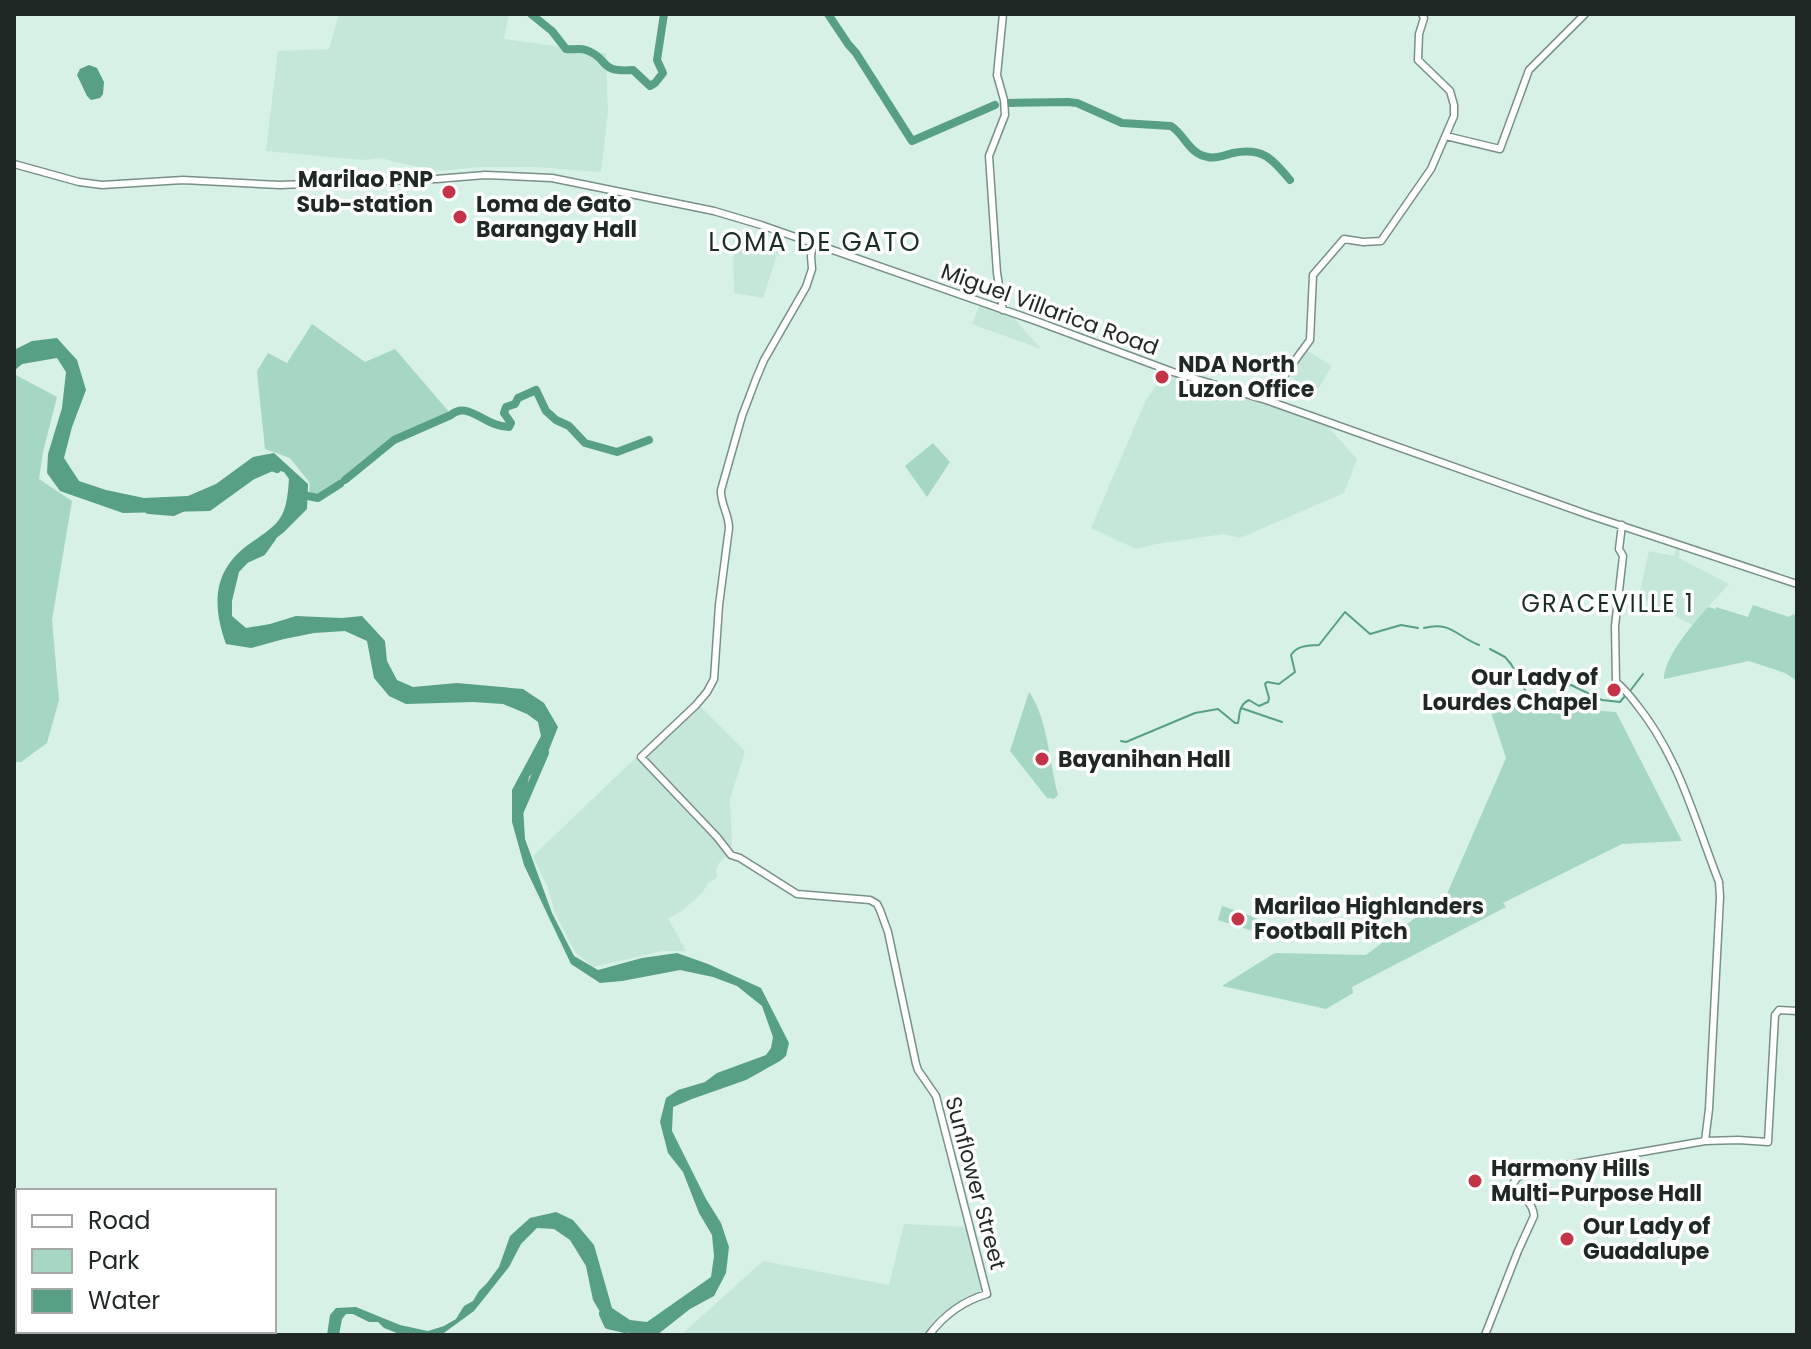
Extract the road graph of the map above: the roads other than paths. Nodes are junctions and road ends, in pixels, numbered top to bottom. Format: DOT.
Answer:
graph roads {
  1 [pos="1003,14"];
  2 [pos="1422,14"];
  3 [pos="1585,14"];
  4 [pos="1446,136"];
  5 [pos="14,164"];
  6 [pos="813,244"];
  7 [pos="1003,310"];
  8 [pos="1269,401"];
  9 [pos="1622,525"];
  10 [pos="1797,584"];
  11 [pos="1797,1011"];
  12 [pos="1705,1141"];
  13 [pos="929,1335"];
  14 [pos="1485,1335"];
  1 -- 7 [label="main road"];
  2 -- 4 [label="main road"];
  3 -- 4 [label="main road"];
  4 -- 8 [label="main road"];
  5 -- 6 [label="main road, Miguel Villarica Road"];
  6 -- 7 [label="main road, Miguel Villarica Road"];
  6 -- 13 [label="main road, Sunflower Street"];
  7 -- 8 [label="main road, Miguel Villarica Road"];
  8 -- 9 [label="main road, Miguel Villarica Road"];
  9 -- 10 [label="main road, Miguel Villarica Road"];
  9 -- 12 [label="main road"];
  11 -- 12 [label="main road"];
  12 -- 14 [label="main road"];
}
